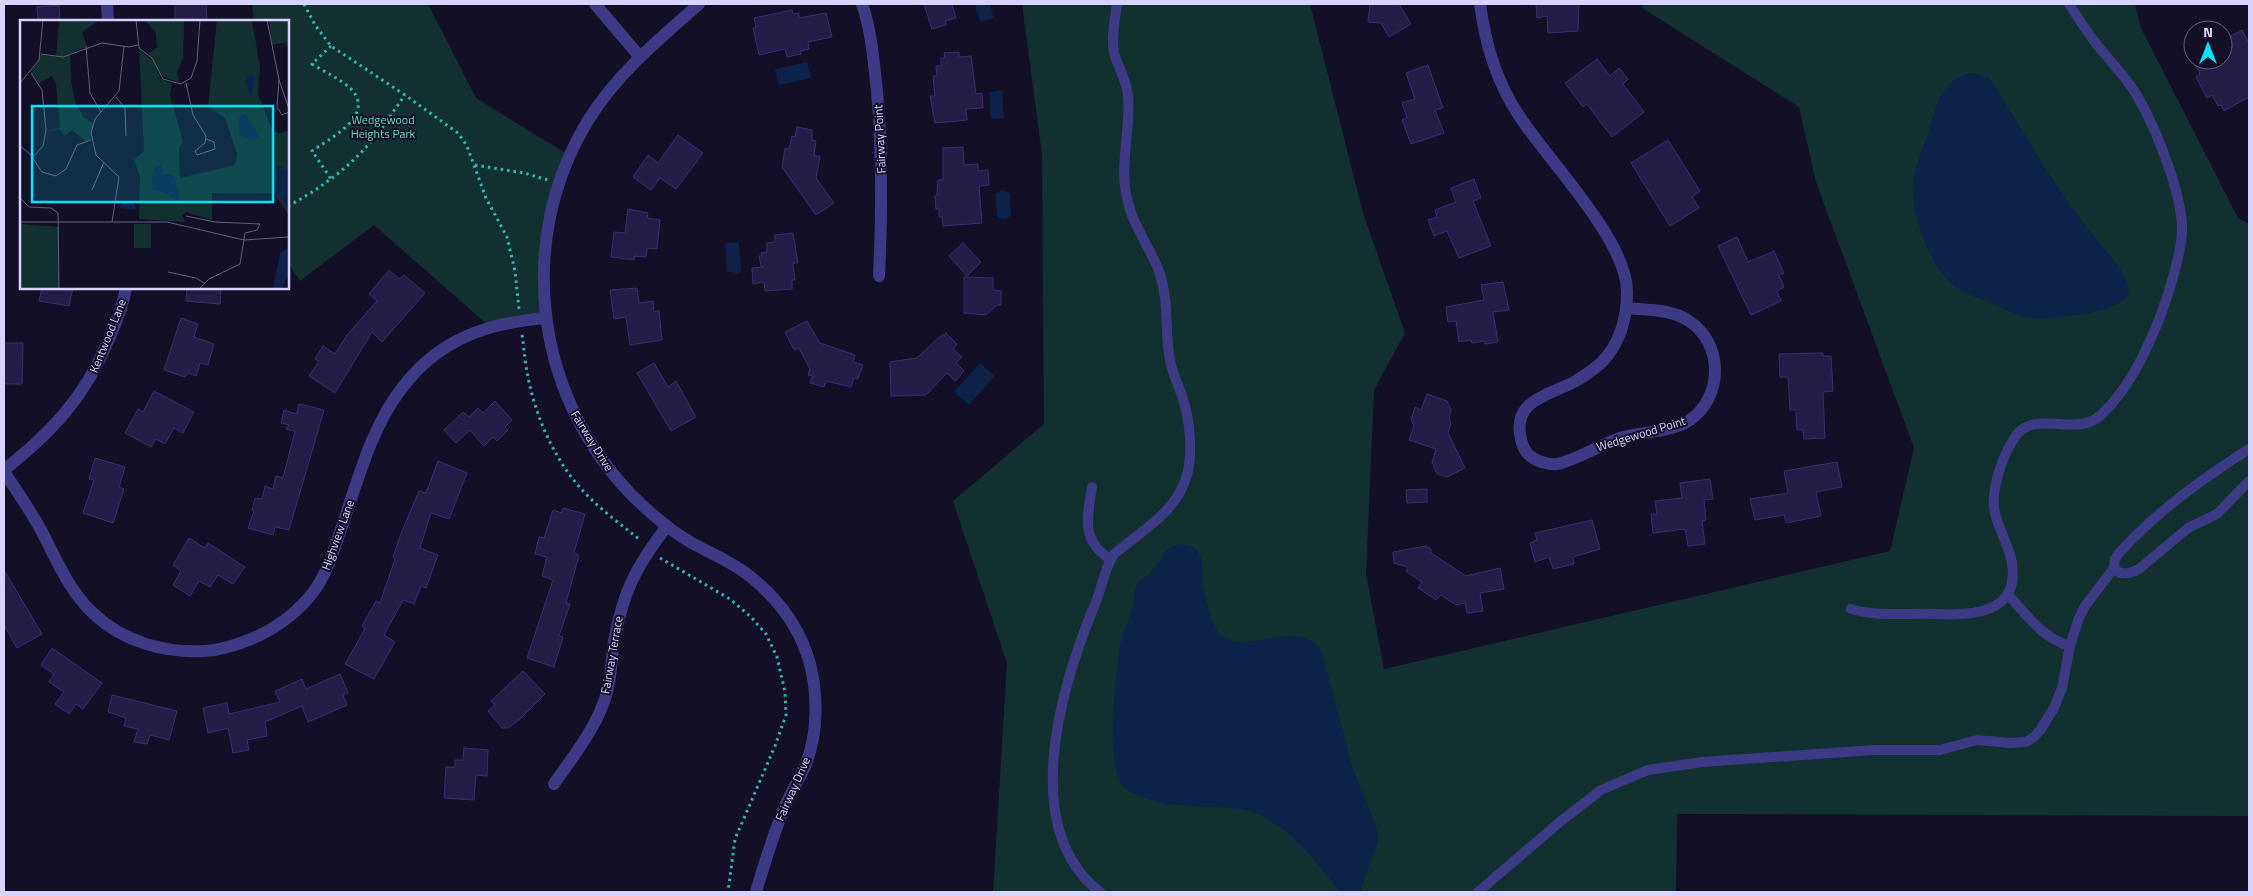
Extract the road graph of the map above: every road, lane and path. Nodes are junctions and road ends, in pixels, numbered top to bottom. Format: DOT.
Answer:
graph roads {
  1 [pos="107,4"];
  2 [pos="304,4"];
  3 [pos="595,4"];
  4 [pos="699,4"];
  5 [pos="862,4"];
  6 [pos="1117,4"];
  7 [pos="1480,4"];
  8 [pos="2069,4"];
  9 [pos="108,20"];
  10 [pos="330,46"];
  11 [pos="640,57"];
  12 [pos="405,95"];
  13 [pos="475,165"];
  14 [pos="331,179"];
  15 [pos="545,179"];
  16 [pos="289,205"];
  17 [pos="879,276"];
  18 [pos="126,289"];
  19 [pos="518,302"];
  20 [pos="1627,308"];
  21 [pos="546,318"];
  22 [pos="523,340"];
  23 [pos="2249,449"];
  24 [pos="4,471"];
  25 [pos="2249,481"];
  26 [pos="1092,487"];
  27 [pos="667,526"];
  28 [pos="637,538"];
  29 [pos="1110,559"];
  30 [pos="663,561"];
  31 [pos="2114,568"];
  32 [pos="2007,594"];
  33 [pos="1851,609"];
  34 [pos="2070,646"];
  35 [pos="554,784"];
  36 [pos="728,892"];
  37 [pos="756,892"];
  38 [pos="1100,892"];
  39 [pos="1478,892"];
  1 -- 9 [label="street"];
  2 -- 10 [label="path"];
  3 -- 11 [label="street"];
  4 -- 11 [label="street, Fairway Drive"];
  5 -- 17 [label="street, Fairway Point"];
  6 -- 29 [label="lane"];
  7 -- 20 [label="street, Wedgewood Point"];
  8 -- 32 [label="lane"];
  10 -- 12 [label="path"];
  10 -- 14 [label="path"];
  11 -- 21 [label="street, Fairway Drive"];
  12 -- 13 [label="path"];
  12 -- 14 [label="path"];
  13 -- 15 [label="path"];
  13 -- 19 [label="path"];
  14 -- 16 [label="path"];
  18 -- 24 [label="street, Kentwood Lane"];
  20 -- 20 [label="street, Wedgewood Point"];
  21 -- 24 [label="street, Highview Lane"];
  21 -- 27 [label="street, Fairway Drive"];
  22 -- 28 [label="path"];
  23 -- 31 [label="lane"];
  25 -- 31 [label="lane"];
  26 -- 29 [label="lane"];
  27 -- 35 [label="street, Fairway Terrace"];
  27 -- 37 [label="street, Fairway Drive"];
  29 -- 38 [label="lane"];
  30 -- 36 [label="path"];
  31 -- 34 [label="lane"];
  32 -- 33 [label="lane"];
  32 -- 34 [label="lane"];
  34 -- 39 [label="lane"];
}
